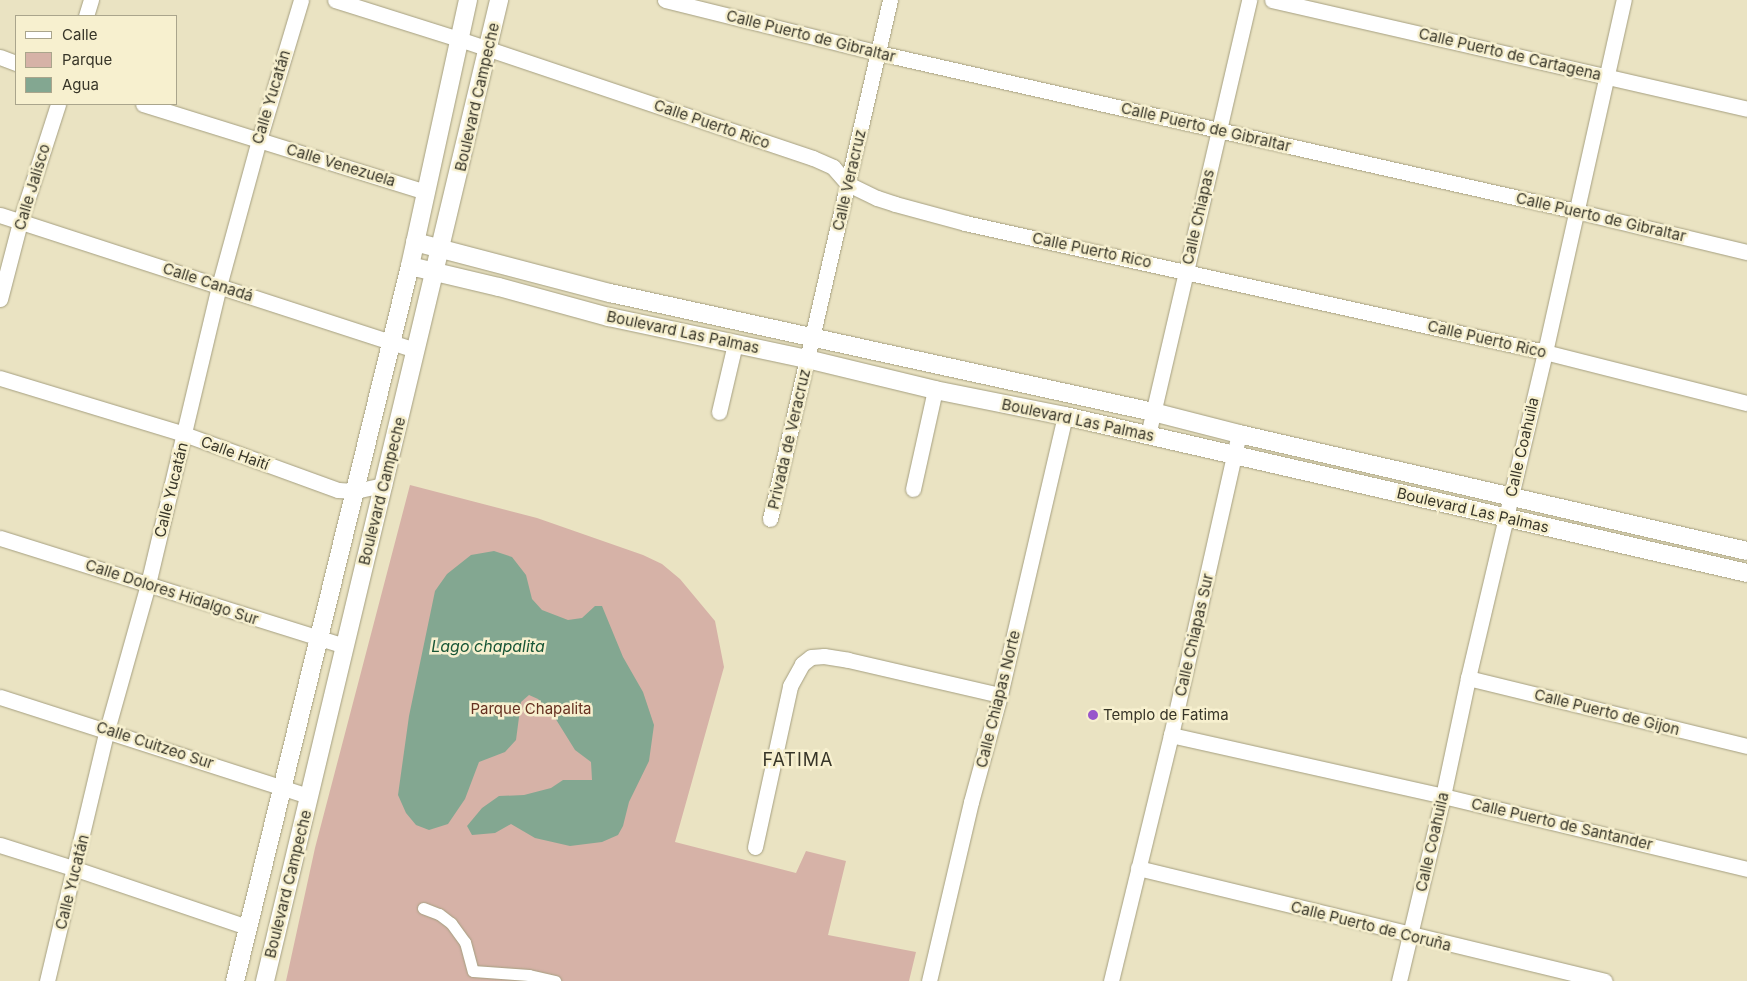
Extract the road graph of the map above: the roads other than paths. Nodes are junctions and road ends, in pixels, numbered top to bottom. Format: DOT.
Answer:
graph roads {
  1 [pos="92,0"];
  2 [pos="301,0"];
  3 [pos="335,0"];
  4 [pos="468,0"];
  5 [pos="500,0"];
  6 [pos="665,0"];
  7 [pos="890,0"];
  8 [pos="1248,0"];
  9 [pos="1272,0"];
  10 [pos="1624,0"];
  11 [pos="86,15"];
  12 [pos="459,39"];
  13 [pos="488,49"];
  14 [pos="879,53"];
  15 [pos="0,57"];
  16 [pos="15,63"];
  17 [pos="1606,75"];
  18 [pos="58,105"];
  19 [pos="146,105"];
  20 [pos="1747,109"];
  21 [pos="1218,129"];
  22 [pos="259,140"];
  23 [pos="848,184"];
  24 [pos="425,192"];
  25 [pos="1576,211"];
  26 [pos="0,215"];
  27 [pos="20,222"];
  28 [pos="415,242"];
  29 [pos="441,248"];
  30 [pos="1747,252"];
  31 [pos="410,266"];
  32 [pos="1186,270"];
  33 [pos="435,272"];
  34 [pos="219,286"];
  35 [pos="0,299"];
  36 [pos="813,338"];
  37 [pos="389,342"];
  38 [pos="734,344"];
  39 [pos="416,350"];
  40 [pos="1545,352"];
  41 [pos="807,359"];
  42 [pos="0,378"];
  43 [pos="935,390"];
  44 [pos="1747,403"];
  45 [pos="719,412"];
  46 [pos="1153,412"];
  47 [pos="1065,416"];
  48 [pos="184,434"];
  49 [pos="1239,434"];
  50 [pos="1148,435"];
  51 [pos="1234,455"];
  52 [pos="384,485"];
  53 [pos="913,490"];
  54 [pos="355,491"];
  55 [pos="1511,496"];
  56 [pos="1506,517"];
  57 [pos="770,519"];
  58 [pos="0,538"];
  59 [pos="1747,550"];
  60 [pos="1747,573"];
  61 [pos="148,584"];
  62 [pos="320,640"];
  63 [pos="344,646"];
  64 [pos="1468,678"];
  65 [pos="1000,695"];
  66 [pos="0,697"];
  67 [pos="107,730"];
  68 [pos="1171,735"];
  69 [pos="1747,746"];
  70 [pos="283,786"];
  71 [pos="310,796"];
  72 [pos="1443,796"];
  73 [pos="0,845"];
  74 [pos="755,847"];
  75 [pos="76,868"];
  76 [pos="1138,868"];
  77 [pos="1747,869"];
  78 [pos="423,908"];
  79 [pos="247,927"];
  80 [pos="1409,935"];
  81 [pos="473,976"];
  82 [pos="47,981"];
  83 [pos="235,981"];
  84 [pos="264,981"];
  85 [pos="555,981"];
  86 [pos="929,981"];
  87 [pos="1111,981"];
  88 [pos="1399,981"];
  89 [pos="1605,981"];
  1 -- 11 [label="street"];
  2 -- 22 [label="street, Calle Yucatán"];
  3 -- 12 [label="street, Calle Puerto Rico"];
  4 -- 12 [label="street, Boulevard Campeche"];
  5 -- 13 [label="street, Boulevard Campeche"];
  6 -- 14 [label="street, Calle Puerto de Gibraltar"];
  7 -- 14 [label="street, Calle Veracruz"];
  8 -- 21 [label="street, Calle Chiapas"];
  9 -- 17 [label="street, Calle Puerto de Cartagena"];
  10 -- 17 [label="street, Calle Coahuila"];
  12 -- 13 [label="street, Calle Puerto Rico"];
  12 -- 24 [label="street, Boulevard Campeche"];
  13 -- 23 [label="street, Calle Puerto Rico"];
  13 -- 29 [label="street, Boulevard Campeche"];
  14 -- 21 [label="street, Calle Puerto de Gibraltar"];
  14 -- 23 [label="street, Calle Veracruz"];
  15 -- 16 [label="street"];
  17 -- 20 [label="street, Calle Puerto de Cartagena"];
  17 -- 25 [label="street, Calle Coahuila"];
  18 -- 27 [label="street, Calle Jalisco"];
  19 -- 22 [label="street, Calle Venezuela"];
  21 -- 25 [label="street, Calle Puerto de Gibraltar"];
  21 -- 32 [label="street, Calle Chiapas"];
  22 -- 24 [label="street, Calle Venezuela"];
  22 -- 34 [label="street, Calle Yucatán"];
  23 -- 32 [label="street, Calle Puerto Rico"];
  23 -- 36 [label="street, Calle Veracruz"];
  24 -- 28 [label="street, Boulevard Campeche"];
  25 -- 30 [label="street, Calle Puerto de Gibraltar"];
  25 -- 40 [label="street, Calle Coahuila"];
  26 -- 27 [label="street, Calle Canadá"];
  27 -- 34 [label="street, Calle Canadá"];
  27 -- 35 [label="street, Calle Jalisco"];
  28 -- 29 [label="street, Boulevard Las Palmas"];
  28 -- 31 [label="street, Boulevard Campeche"];
  29 -- 33 [label="street, Boulevard Campeche"];
  29 -- 36 [label="street, Boulevard Las Palmas"];
  31 -- 33 [label="street, Boulevard Las Palmas"];
  31 -- 37 [label="street, Boulevard Campeche"];
  32 -- 40 [label="street, Calle Puerto Rico"];
  32 -- 46 [label="street, Calle Chiapas"];
  33 -- 38 [label="street, Boulevard Las Palmas"];
  33 -- 39 [label="street, Boulevard Campeche"];
  34 -- 37 [label="street, Calle Canadá"];
  34 -- 48 [label="street, Calle Yucatán"];
  36 -- 41 [label="street, Calle Veracruz"];
  36 -- 46 [label="street, Boulevard Las Palmas"];
  37 -- 39 [label="street, Calle Canadá"];
  37 -- 54 [label="street, Boulevard Campeche"];
  38 -- 41 [label="street, Boulevard Las Palmas"];
  38 -- 45 [label="street"];
  39 -- 52 [label="street, Boulevard Campeche"];
  40 -- 44 [label="street, Calle Puerto Rico"];
  40 -- 55 [label="street, Calle Coahuila"];
  41 -- 43 [label="street, Boulevard Las Palmas"];
  41 -- 57 [label="street, Privada de Veracruz"];
  42 -- 48 [label="street, Calle Haití"];
  43 -- 47 [label="street, Boulevard Las Palmas"];
  43 -- 53 [label="street"];
  46 -- 49 [label="street, Boulevard Las Palmas"];
  46 -- 50 [label="street, Calle Chiapas"];
  47 -- 50 [label="street, Boulevard Las Palmas"];
  47 -- 65 [label="street, Calle Chiapas Norte"];
  48 -- 54 [label="street, Calle Haití"];
  48 -- 61 [label="street, Calle Yucatán"];
  49 -- 51 [label="street, Calle Chiapas Sur"];
  49 -- 55 [label="street, Boulevard Las Palmas"];
  50 -- 51 [label="street, Boulevard Las Palmas"];
  51 -- 56 [label="street, Boulevard Las Palmas"];
  51 -- 68 [label="street, Calle Chiapas Sur"];
  52 -- 54 [label="street, Calle Haití"];
  52 -- 63 [label="street, Boulevard Campeche"];
  54 -- 62 [label="street, Boulevard Campeche"];
  55 -- 56 [label="street, Calle Coahuila"];
  55 -- 59 [label="street, Boulevard Las Palmas"];
  56 -- 60 [label="street, Boulevard Las Palmas"];
  56 -- 64 [label="street, Calle Coahuila"];
  58 -- 61 [label="street, Calle Dolores Hidalgo Sur"];
  61 -- 62 [label="street, Calle Dolores Hidalgo Sur"];
  61 -- 67 [label="street, Calle Yucatán"];
  62 -- 63 [label="street, Calle Dolores Hidalgo Sur"];
  62 -- 70 [label="street, Boulevard Campeche"];
  63 -- 71 [label="street, Boulevard Campeche"];
  64 -- 69 [label="street, Calle Puerto de Gijon"];
  64 -- 72 [label="street, Calle Coahuila"];
  65 -- 74 [label="street"];
  65 -- 86 [label="street, Calle Chiapas Norte"];
  66 -- 67 [label="street, Calle Cuitzeo Sur"];
  67 -- 70 [label="street, Calle Cuitzeo Sur"];
  67 -- 75 [label="street, Calle Yucatán"];
  68 -- 72 [label="street, Calle Puerto de Santander"];
  68 -- 76 [label="street, Calle Chiapas Sur"];
  70 -- 71 [label="street, Calle Cuitzeo Sur"];
  70 -- 79 [label="street, Boulevard Campeche"];
  71 -- 84 [label="street, Boulevard Campeche"];
  72 -- 77 [label="street, Calle Puerto de Santander"];
  72 -- 80 [label="street, Calle Coahuila"];
  73 -- 75 [label="street"];
  75 -- 79 [label="street"];
  75 -- 82 [label="street, Calle Yucatán"];
  76 -- 80 [label="street, Calle Puerto de Coruña"];
  76 -- 87 [label="street, Calle Chiapas Sur"];
  78 -- 81 [label="street"];
  79 -- 83 [label="street, Boulevard Campeche"];
  80 -- 88 [label="street, Calle Coahuila"];
  80 -- 89 [label="street, Calle Puerto de Coruña"];
  81 -- 85 [label="street"];
}
